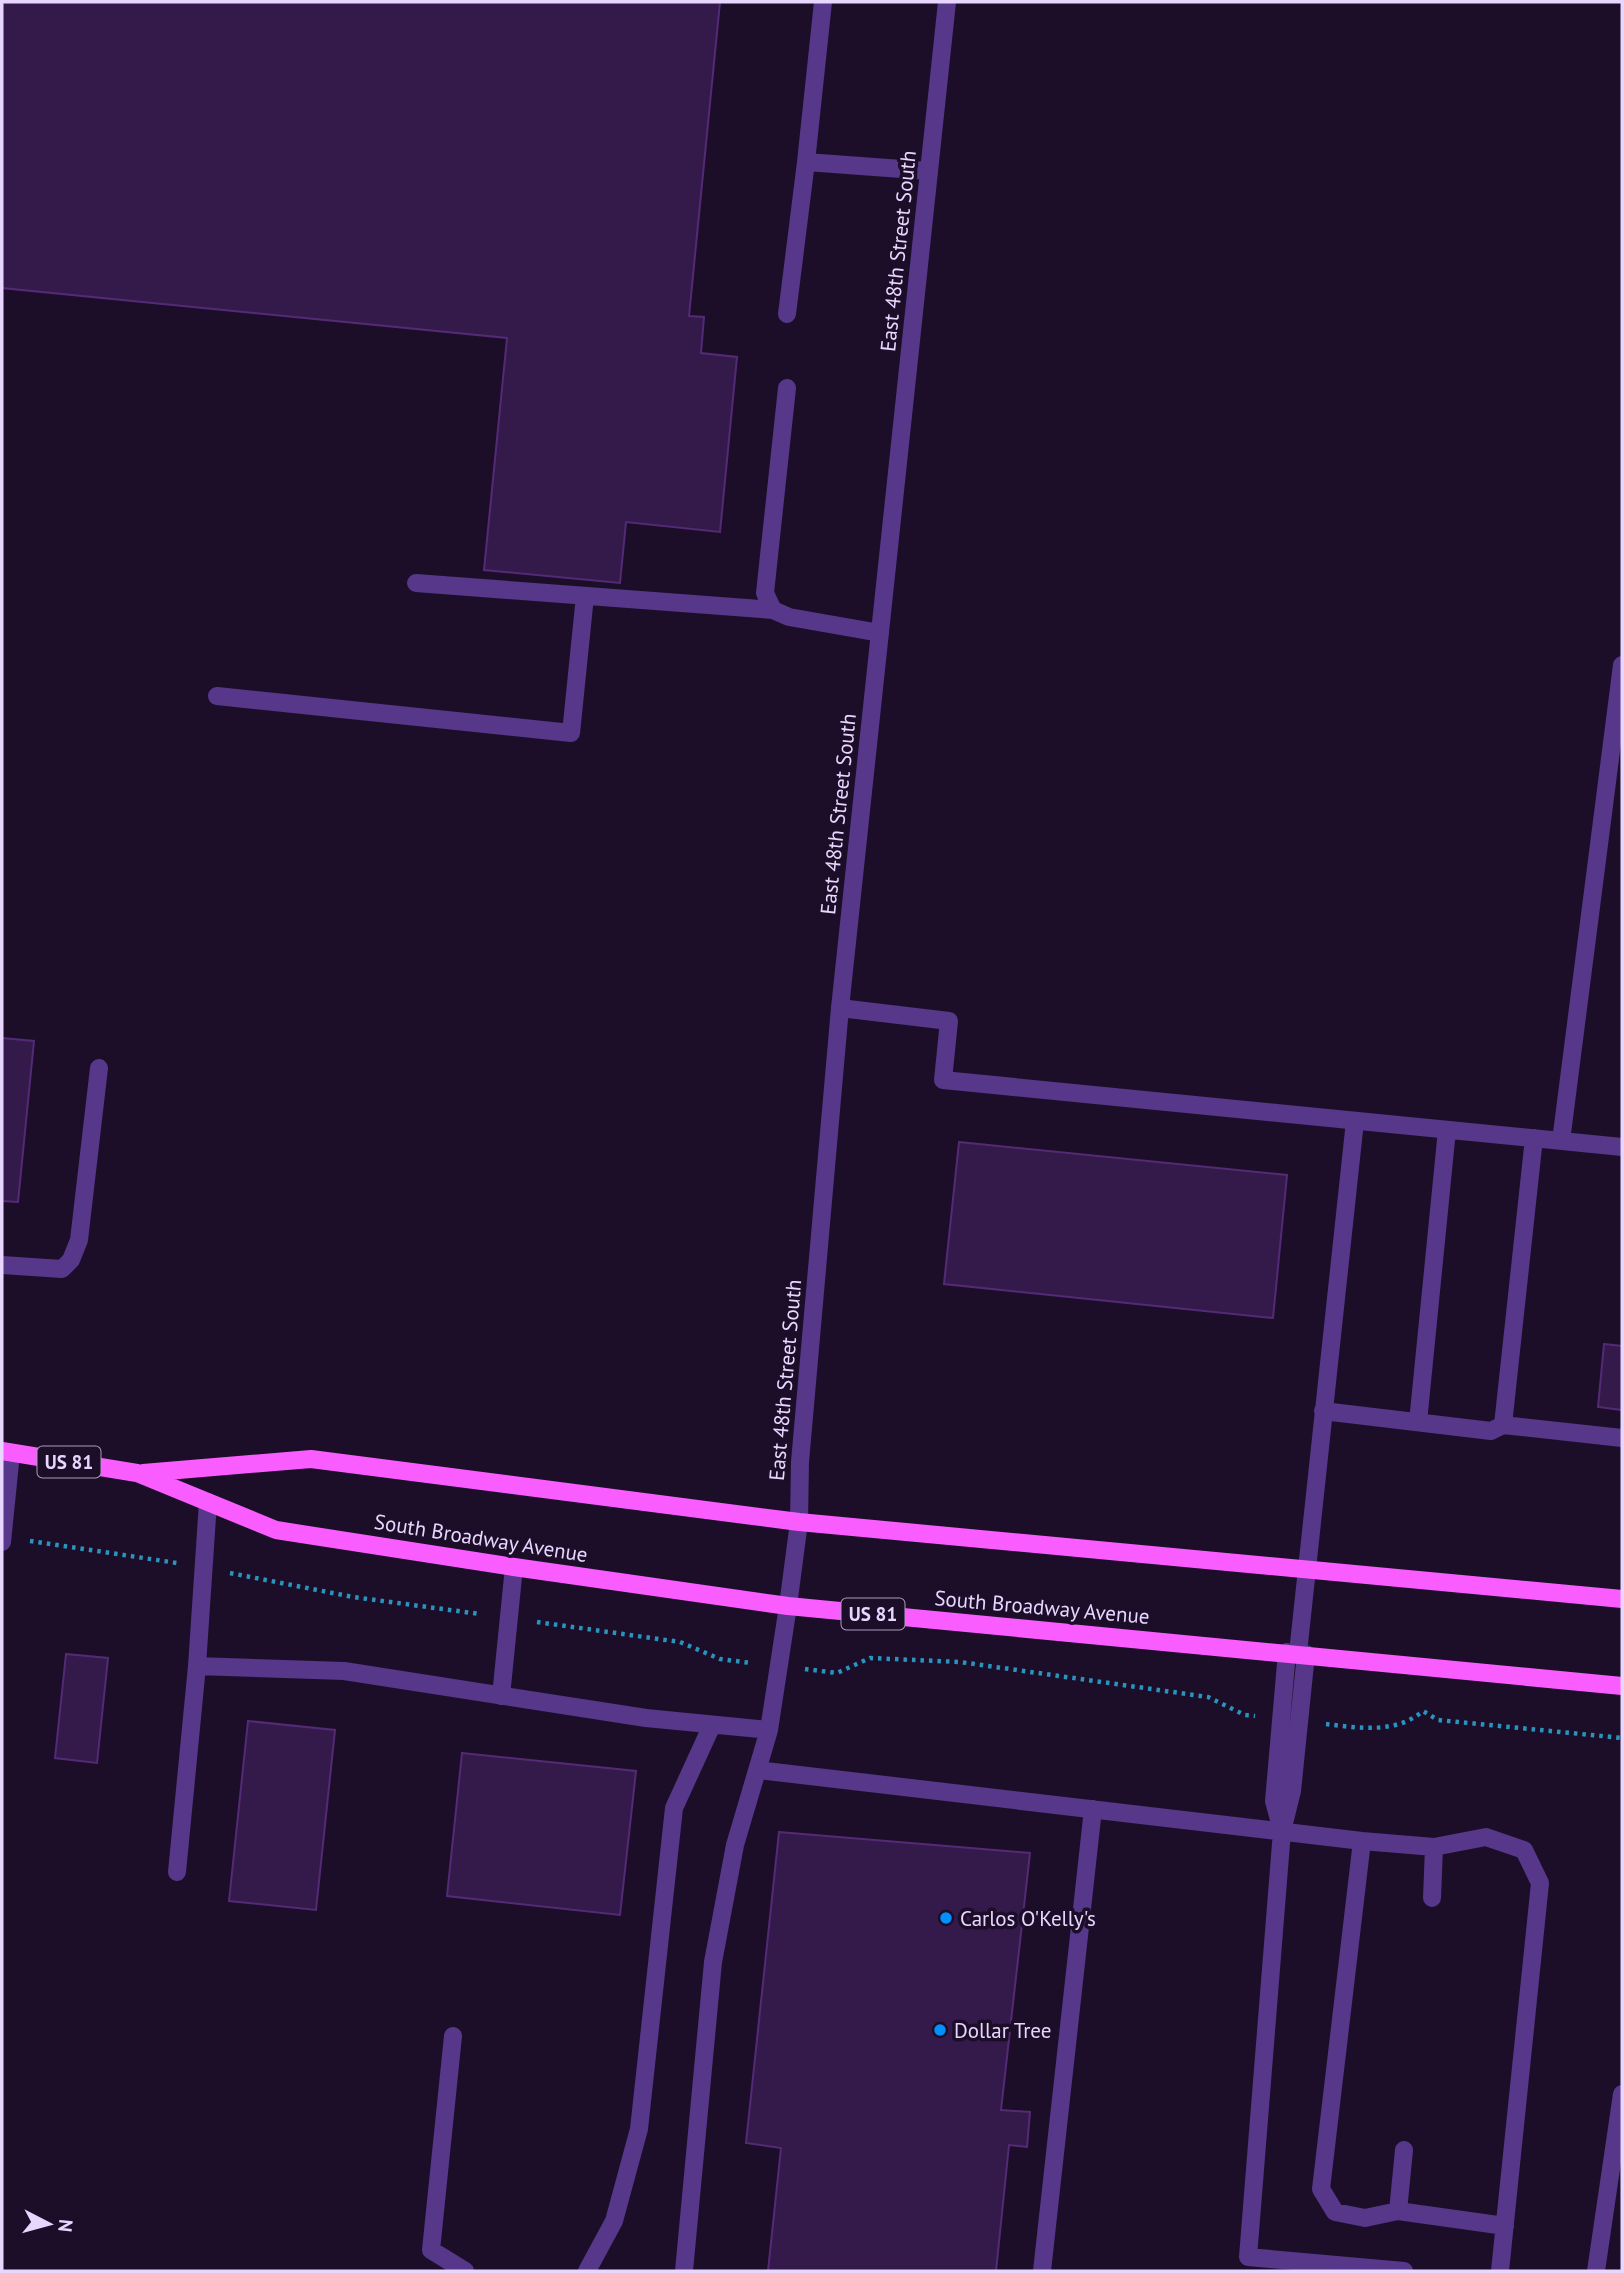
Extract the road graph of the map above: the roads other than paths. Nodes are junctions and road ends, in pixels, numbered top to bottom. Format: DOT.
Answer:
graph roads {
  1 [pos="823,2"];
  2 [pos="947,2"];
  3 [pos="806,162"];
  4 [pos="929,171"];
  5 [pos="787,314"];
  6 [pos="787,388"];
  7 [pos="416,583"];
  8 [pos="585,596"];
  9 [pos="773,610"];
  10 [pos="880,634"];
  11 [pos="1622,665"];
  12 [pos="217,696"];
  13 [pos="840,1008"];
  14 [pos="99,1068"];
  15 [pos="1355,1121"];
  16 [pos="1447,1130"];
  17 [pos="1534,1139"];
  18 [pos="1561,1141"];
  19 [pos="1622,1147"];
  20 [pos="2,1265"];
  21 [pos="1323,1411"];
  22 [pos="1418,1422"];
  23 [pos="1503,1425"];
  24 [pos="1622,1438"];
  25 [pos="6,1452"];
  26 [pos="137,1473"];
  27 [pos="208,1502"];
  28 [pos="799,1522"];
  29 [pos="2,1536"];
  30 [pos="2,1542"];
  31 [pos="514,1567"];
  32 [pos="1306,1572"];
  33 [pos="1622,1598"];
  34 [pos="788,1606"];
  35 [pos="1297,1653"];
  36 [pos="197,1666"];
  37 [pos="1622,1686"];
  38 [pos="501,1696"];
  39 [pos="712,1725"];
  40 [pos="769,1730"];
  41 [pos="758,1770"];
  42 [pos="1093,1809"];
  43 [pos="1282,1831"];
  44 [pos="1362,1841"];
  45 [pos="1434,1847"];
  46 [pos="177,1872"];
  47 [pos="1432,1898"];
  48 [pos="453,2036"];
  49 [pos="1622,2101"];
  50 [pos="1404,2150"];
  51 [pos="1398,2211"];
  52 [pos="1504,2226"];
  53 [pos="1247,2264"];
  54 [pos="465,2271"];
  55 [pos="587,2271"];
  56 [pos="684,2271"];
  57 [pos="1042,2271"];
  58 [pos="1404,2271"];
  59 [pos="1500,2271"];
  60 [pos="1596,2271"];
  1 -- 3 [label="street"];
  2 -- 4 [label="street, East 48th Street South"];
  3 -- 4 [label="street"];
  3 -- 5 [label="street"];
  4 -- 10 [label="street, East 48th Street South"];
  6 -- 9 [label="street"];
  7 -- 8 [label="street"];
  8 -- 9 [label="street"];
  8 -- 12 [label="street"];
  9 -- 10 [label="street"];
  10 -- 13 [label="street, East 48th Street South"];
  11 -- 18 [label="street"];
  13 -- 15 [label="street"];
  13 -- 28 [label="street, East 48th Street South"];
  14 -- 20 [label="street"];
  15 -- 16 [label="street"];
  15 -- 21 [label="street"];
  16 -- 17 [label="street"];
  16 -- 22 [label="street"];
  17 -- 18 [label="street"];
  17 -- 23 [label="street"];
  18 -- 19 [label="street"];
  21 -- 22 [label="street"];
  21 -- 32 [label="street"];
  22 -- 23 [label="street"];
  23 -- 24 [label="street"];
  25 -- 26 [label="main road, South Broadway Avenue / US 81"];
  25 -- 29 [label="street"];
  26 -- 27 [label="main road, South Broadway Avenue / US 81"];
  26 -- 28 [label="main road, South Broadway Avenue / US 81"];
  27 -- 31 [label="main road, South Broadway Avenue / US 81"];
  27 -- 36 [label="street"];
  28 -- 32 [label="main road, South Broadway Avenue / US 81"];
  28 -- 34 [label="street, East 48th Street South"];
  29 -- 30 [label="street"];
  31 -- 34 [label="main road, South Broadway Avenue / US 81"];
  31 -- 38 [label="street"];
  32 -- 33 [label="main road, South Broadway Avenue / US 81"];
  32 -- 35 [label="street"];
  34 -- 35 [label="main road, South Broadway Avenue / US 81"];
  34 -- 40 [label="street, East 48th Street South"];
  35 -- 37 [label="main road, South Broadway Avenue / US 81"];
  35 -- 43 [label="street"];
  36 -- 38 [label="street"];
  36 -- 46 [label="street"];
  38 -- 39 [label="street"];
  39 -- 40 [label="street"];
  39 -- 55 [label="street"];
  40 -- 41 [label="street, East 48th Street South"];
  41 -- 42 [label="street"];
  41 -- 56 [label="street, East 48th Street South"];
  42 -- 43 [label="street"];
  42 -- 57 [label="street"];
  43 -- 44 [label="street"];
  43 -- 53 [label="street"];
  44 -- 45 [label="street"];
  44 -- 51 [label="street"];
  45 -- 47 [label="street"];
  45 -- 52 [label="street"];
  48 -- 54 [label="street"];
  49 -- 60 [label="street"];
  50 -- 51 [label="street"];
  51 -- 52 [label="street"];
  52 -- 59 [label="street"];
  53 -- 58 [label="street"];
}
